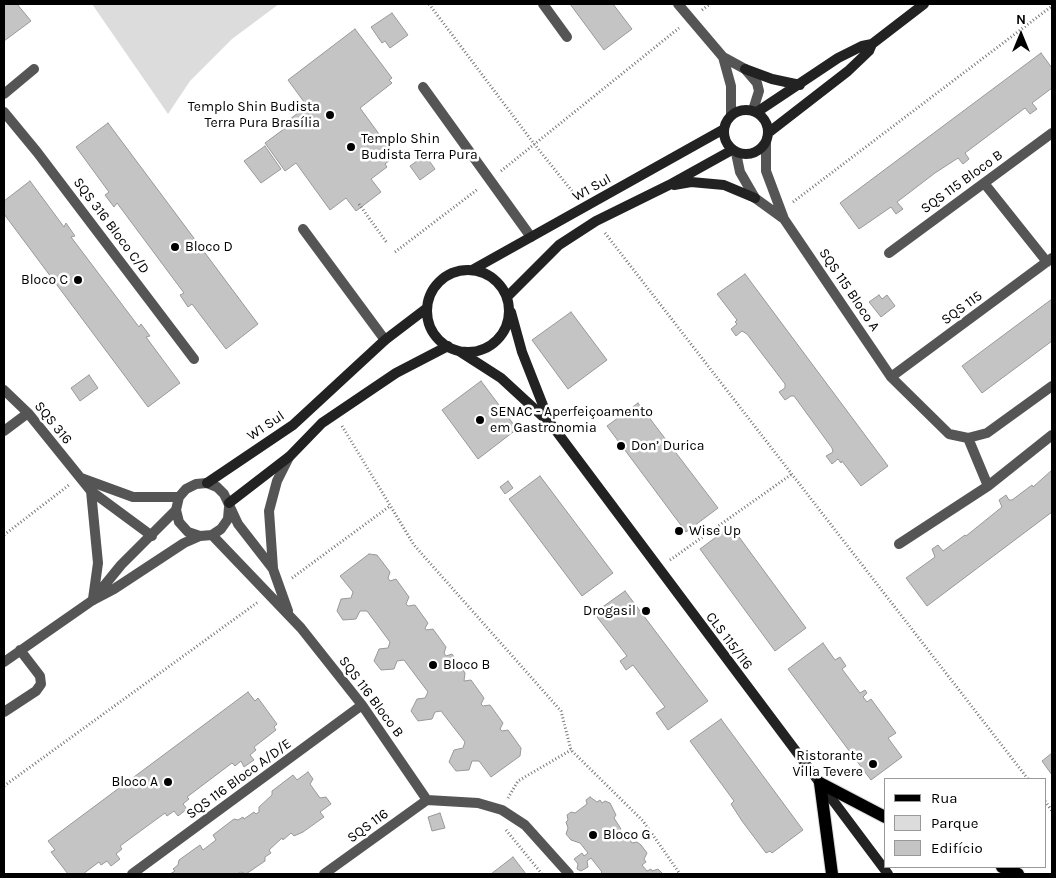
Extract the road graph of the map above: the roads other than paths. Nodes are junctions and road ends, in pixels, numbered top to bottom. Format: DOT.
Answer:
graph roads {
  1 [pos="543,4"];
  2 [pos="678,4"];
  3 [pos="924,4"];
  4 [pos="568,37"];
  5 [pos="872,44"];
  6 [pos="723,57"];
  7 [pos="34,69"];
  8 [pos="745,69"];
  9 [pos="800,85"];
  10 [pos="423,87"];
  11 [pos="4,94"];
  12 [pos="755,111"];
  13 [pos="4,112"];
  14 [pos="730,115"];
  15 [pos="724,129"];
  16 [pos="1052,133"];
  17 [pos="767,138"];
  18 [pos="734,151"];
  19 [pos="984,183"];
  20 [pos="668,185"];
  21 [pos="755,198"];
  22 [pos="782,215"];
  23 [pos="303,229"];
  24 [pos="531,237"];
  25 [pos="888,253"];
  26 [pos="1050,260"];
  27 [pos="472,270"];
  28 [pos="508,302"];
  29 [pos="427,308"];
  30 [pos="386,340"];
  31 [pos="448,346"];
  32 [pos="459,350"];
  33 [pos="194,359"];
  34 [pos="891,377"];
  35 [pos="1052,386"];
  36 [pos="4,390"];
  37 [pos="28,413"];
  38 [pos="550,424"];
  39 [pos="4,431"];
  40 [pos="1052,435"];
  41 [pos="968,438"];
  42 [pos="290,456"];
  43 [pos="78,477"];
  44 [pos="207,483"];
  45 [pos="988,486"];
  46 [pos="91,491"];
  47 [pos="179,497"];
  48 [pos="229,505"];
  49 [pos="176,510"];
  50 [pos="212,534"];
  51 [pos="152,536"];
  52 [pos="200,536"];
  53 [pos="899,544"];
  54 [pos="273,569"];
  55 [pos="93,600"];
  56 [pos="290,614"];
  57 [pos="20,650"];
  58 [pos="4,662"];
  59 [pos="362,705"];
  60 [pos="4,712"];
  61 [pos="820,783"];
  62 [pos="427,800"];
  63 [pos="884,816"];
  64 [pos="1004,868"];
  65 [pos="132,874"];
  66 [pos="324,874"];
  67 [pos="569,874"];
  68 [pos="832,874"];
  69 [pos="888,874"];
  70 [pos="1018,874"];
  1 -- 4 [label="street"];
  2 -- 6 [label="street"];
  3 -- 5 [label="street"];
  5 -- 9 [label="street"];
  5 -- 17 [label="street"];
  6 -- 8 [label="street"];
  6 -- 14 [label="street"];
  7 -- 11 [label="street"];
  8 -- 9 [label="street"];
  8 -- 12 [label="street"];
  9 -- 12 [label="street"];
  10 -- 24 [label="street"];
  12 -- 14 [label="street"];
  12 -- 17 [label="street"];
  13 -- 33 [label="street, SQS 316 Bloco C/D"];
  14 -- 15 [label="street"];
  15 -- 18 [label="street"];
  15 -- 24 [label="street, W1 Sul"];
  16 -- 19 [label="street, SQS 115 Bloco B"];
  17 -- 18 [label="street"];
  17 -- 22 [label="street, SQS 115 Bloco A"];
  18 -- 20 [label="street"];
  18 -- 21 [label="street, SQS 115 Bloco A"];
  19 -- 25 [label="street, SQS 115 Bloco B"];
  19 -- 26 [label="street, SQS 115"];
  20 -- 21 [label="street"];
  20 -- 28 [label="street"];
  21 -- 22 [label="street, SQS 115 Bloco A"];
  22 -- 34 [label="street, SQS 115 Bloco A"];
  23 -- 30 [label="street"];
  24 -- 27 [label="street, W1 Sul"];
  26 -- 34 [label="street, SQS 115"];
  27 -- 28 [label="street"];
  27 -- 29 [label="street"];
  28 -- 32 [label="street"];
  28 -- 38 [label="street, CLS 115/116"];
  29 -- 30 [label="street, W1 Sul"];
  29 -- 31 [label="street"];
  30 -- 44 [label="street, W1 Sul"];
  31 -- 32 [label="street"];
  31 -- 42 [label="street"];
  32 -- 38 [label="street, CLS 115/116"];
  34 -- 41 [label="street"];
  35 -- 41 [label="street"];
  36 -- 37 [label="street, SQS 316"];
  37 -- 39 [label="street"];
  37 -- 43 [label="street, SQS 316"];
  38 -- 61 [label="street, CLS 115/116"];
  40 -- 45 [label="street"];
  41 -- 45 [label="street"];
  42 -- 48 [label="street"];
  42 -- 54 [label="street, SQS 116 Bloco B"];
  43 -- 46 [label="street, SQS 316"];
  43 -- 47 [label="street"];
  44 -- 47 [label="street"];
  44 -- 48 [label="street"];
  45 -- 53 [label="street"];
  46 -- 51 [label="street, SQS 316"];
  46 -- 55 [label="street"];
  47 -- 49 [label="street"];
  48 -- 50 [label="street"];
  48 -- 54 [label="street, SQS 116 Bloco B"];
  49 -- 51 [label="street"];
  49 -- 52 [label="street"];
  50 -- 52 [label="street"];
  50 -- 56 [label="street, SQS 116 Bloco B"];
  51 -- 55 [label="street"];
  52 -- 55 [label="street"];
  54 -- 56 [label="street, SQS 116 Bloco B"];
  55 -- 57 [label="street"];
  56 -- 59 [label="street, SQS 116 Bloco B"];
  57 -- 58 [label="street"];
  57 -- 60 [label="street"];
  59 -- 62 [label="street, SQS 116 Bloco B"];
  59 -- 65 [label="street, SQS 116 Bloco A/D/E"];
  61 -- 63 [label="main road"];
  61 -- 68 [label="main road"];
  61 -- 69 [label="street, CLS 115/116"];
  62 -- 66 [label="street, SQS 116"];
  62 -- 67 [label="street"];
  64 -- 70 [label="main road"];
}
